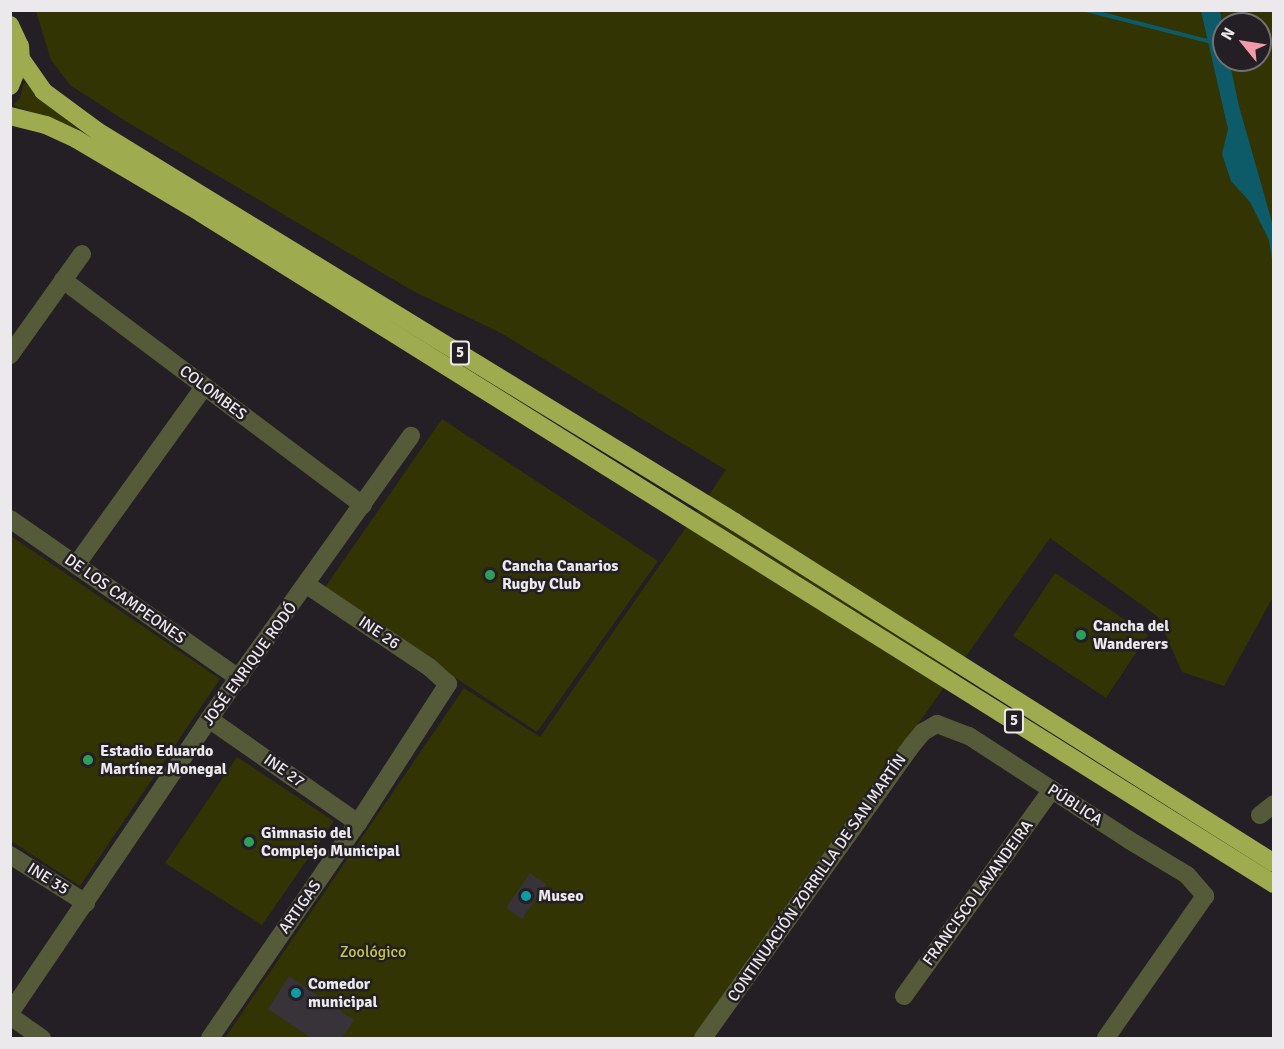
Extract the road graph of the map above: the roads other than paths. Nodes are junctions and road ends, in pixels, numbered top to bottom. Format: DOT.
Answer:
graph roads {
  1 [pos="10,25"];
  2 [pos="21,59"];
  3 [pos="10,86"];
  4 [pos="10,116"];
  5 [pos="82,254"];
  6 [pos="63,280"];
  7 [pos="10,355"];
  8 [pos="204,387"];
  9 [pos="411,436"];
  10 [pos="363,505"];
  11 [pos="10,519"];
  12 [pos="76,565"];
  13 [pos="307,585"];
  14 [pos="240,679"];
  15 [pos="448,684"];
  16 [pos="209,719"];
  17 [pos="937,724"];
  18 [pos="1052,789"];
  19 [pos="358,823"];
  20 [pos="10,855"];
  21 [pos="1274,863"];
  22 [pos="1274,884"];
  23 [pos="86,903"];
  24 [pos="904,996"];
  25 [pos="10,1014"];
  26 [pos="42,1038"];
  27 [pos="210,1038"];
  28 [pos="703,1038"];
  29 [pos="1106,1038"];
  1 -- 2 [label="highway"];
  2 -- 3 [label="highway"];
  2 -- 21 [label="highway, 5"];
  4 -- 22 [label="highway, 5"];
  5 -- 6 [label="street"];
  6 -- 7 [label="street"];
  6 -- 8 [label="street, COLOMBES"];
  8 -- 10 [label="street, COLOMBES"];
  8 -- 12 [label="street"];
  9 -- 10 [label="street, JOSÉ ENRIQUE RODÓ"];
  10 -- 13 [label="street, JOSÉ ENRIQUE RODÓ"];
  11 -- 12 [label="street, DE LOS CAMPEONES"];
  12 -- 14 [label="street, DE LOS CAMPEONES"];
  13 -- 14 [label="street, JOSÉ ENRIQUE RODÓ"];
  13 -- 15 [label="street, INE 26"];
  14 -- 16 [label="street, JOSÉ ENRIQUE RODÓ"];
  15 -- 19 [label="street, ARTIGAS"];
  16 -- 19 [label="street, INE 27"];
  16 -- 23 [label="street, JOSÉ ENRIQUE RODÓ"];
  17 -- 18 [label="street, PÚBLICA"];
  17 -- 28 [label="street, CONTINUACIÓN ZORRILLA DE SAN MARTÍN"];
  18 -- 24 [label="street, FRANCISCO LAVANDEIRA"];
  18 -- 29 [label="street, PÚBLICA"];
  19 -- 27 [label="street, ARTIGAS"];
  20 -- 23 [label="street, INE 35"];
  23 -- 25 [label="street, JOSÉ ENRIQUE RODÓ"];
  25 -- 26 [label="street"];
}
